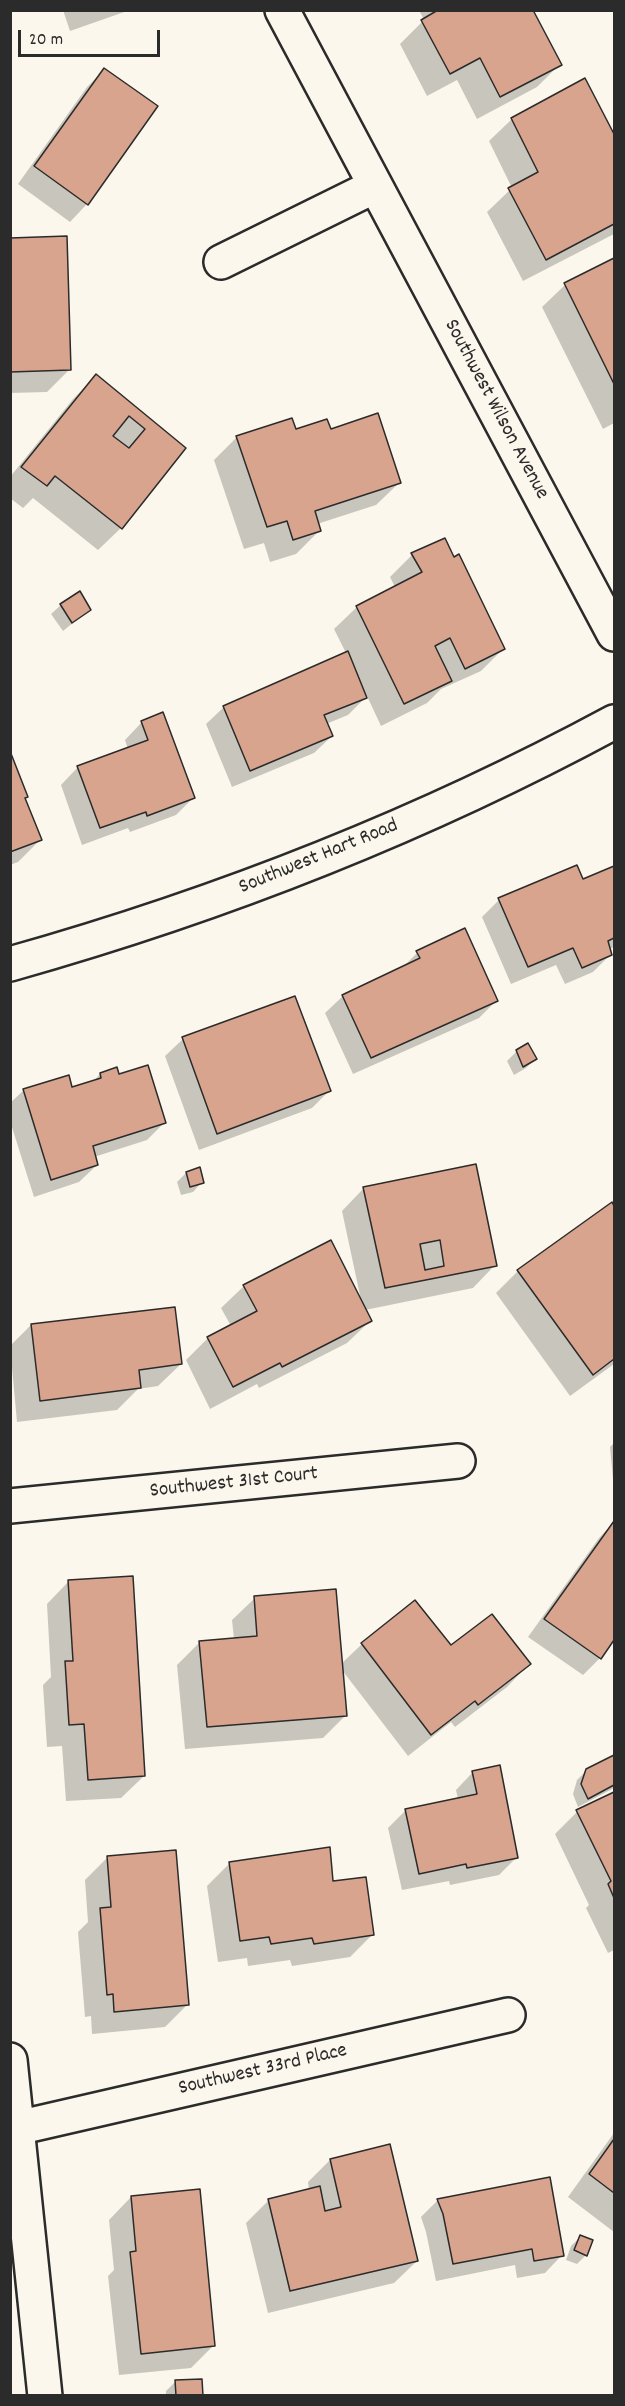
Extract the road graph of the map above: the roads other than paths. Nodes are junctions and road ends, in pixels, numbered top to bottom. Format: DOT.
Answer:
graph roads {
  1 [pos="282,10"];
  2 [pos="375,186"];
  3 [pos="221,262"];
  4 [pos="615,634"];
  5 [pos="615,722"];
  6 [pos="10,964"];
  7 [pos="458,1461"];
  8 [pos="10,1506"];
  9 [pos="508,2015"];
  10 [pos="10,2060"];
  11 [pos="17,2128"];
  12 [pos="45,2396"];
  1 -- 2 [label="street, Southwest Wilson Avenue"];
  2 -- 3 [label="street"];
  2 -- 4 [label="street, Southwest Wilson Avenue"];
  5 -- 6 [label="street, Southwest Hart Road"];
  7 -- 8 [label="street, Southwest 31st Court"];
  9 -- 11 [label="street, Southwest 33rd Place"];
  10 -- 11 [label="street"];
  11 -- 12 [label="street"];
}
